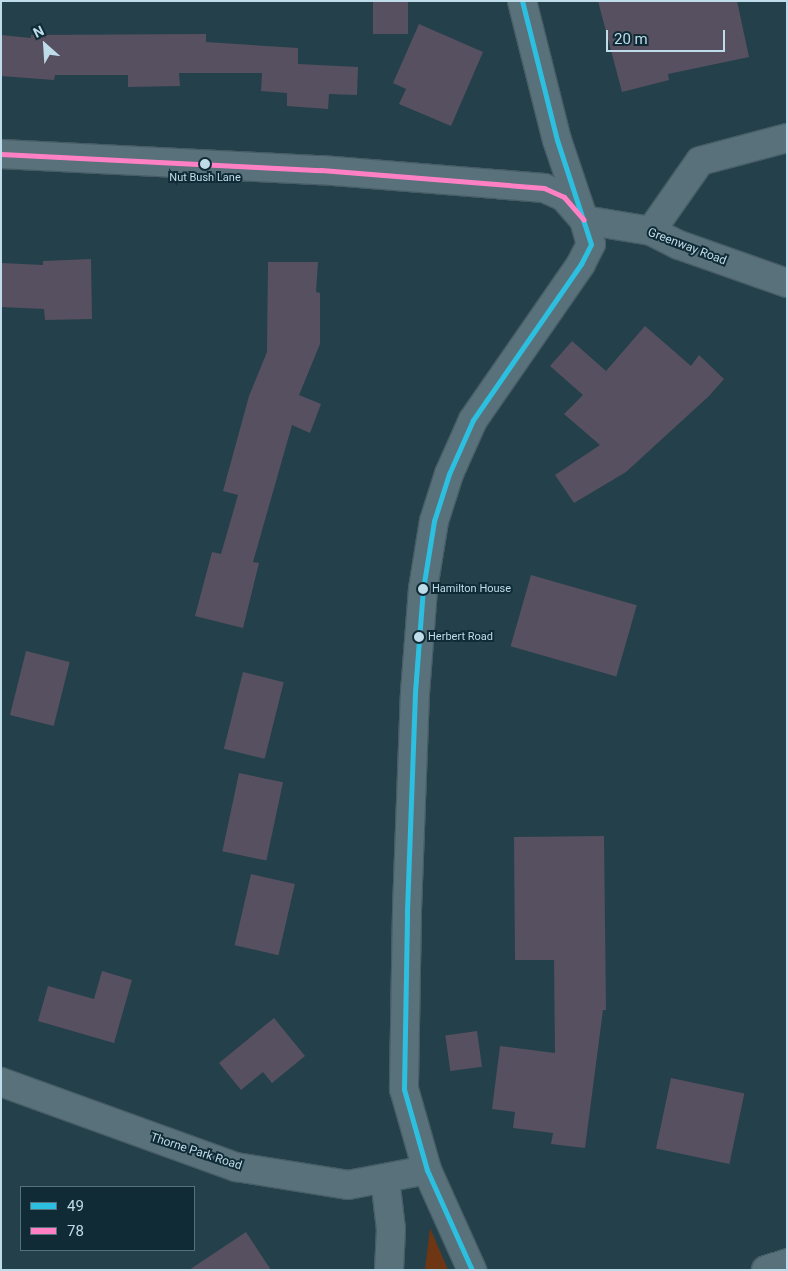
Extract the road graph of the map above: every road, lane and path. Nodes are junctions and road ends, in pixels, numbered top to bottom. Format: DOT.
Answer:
graph roads {
  1 [pos="522,1"];
  2 [pos="787,138"];
  3 [pos="1,154"];
  4 [pos="584,220"];
  5 [pos="651,231"];
  6 [pos="787,283"];
  7 [pos="1,1082"];
  8 [pos="427,1170"];
  9 [pos="384,1179"];
  10 [pos="787,1263"];
  11 [pos="389,1270"];
  12 [pos="472,1270"];
  13 [pos="766,1270"];
  1 -- 4 [label="street"];
  2 -- 5 [label="street"];
  3 -- 4 [label="street"];
  4 -- 5 [label="street, Greenway Road"];
  4 -- 8 [label="street"];
  5 -- 6 [label="street, Greenway Road"];
  7 -- 9 [label="street, Thorne Park Road"];
  8 -- 9 [label="street, Thorne Park Road"];
  8 -- 12 [label="street"];
  9 -- 11 [label="street"];
  10 -- 13 [label="street"];
}
